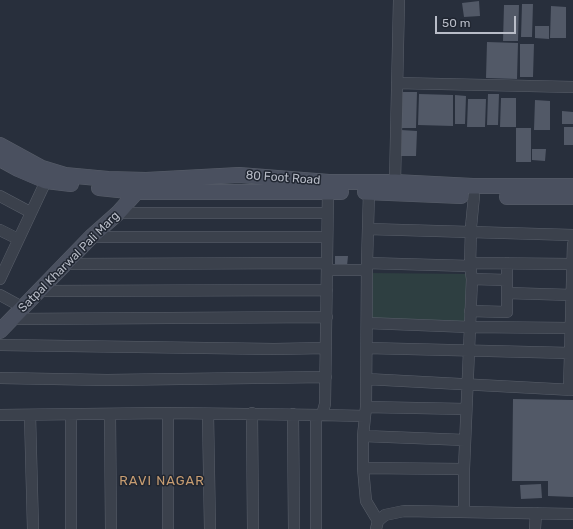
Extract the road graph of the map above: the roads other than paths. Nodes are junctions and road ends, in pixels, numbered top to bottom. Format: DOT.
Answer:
graph roads {
  1 [pos="399,0"];
  2 [pos="397,83"];
  3 [pos="573,87"];
  4 [pos="0,145"];
  5 [pos="0,158"];
  6 [pos="146,180"];
  7 [pos="46,181"];
  8 [pos="395,182"];
  9 [pos="573,186"];
  10 [pos="137,192"];
  11 [pos="328,192"];
  12 [pos="369,192"];
  13 [pos="0,196"];
  14 [pos="474,196"];
  15 [pos="573,197"];
  16 [pos="30,212"];
  17 [pos="118,213"];
  18 [pos="327,213"];
  19 [pos="368,229"];
  20 [pos="0,230"];
  21 [pos="471,232"];
  22 [pos="573,235"];
  23 [pos="91,237"];
  24 [pos="326,237"];
  25 [pos="18,239"];
  26 [pos="573,244"];
  27 [pos="507,263"];
  28 [pos="3,264"];
  29 [pos="65,264"];
  30 [pos="470,264"];
  31 [pos="572,264"];
  32 [pos="327,266"];
  33 [pos="367,267"];
  34 [pos="0,278"];
  35 [pos="472,279"];
  36 [pos="507,280"];
  37 [pos="327,290"];
  38 [pos="38,291"];
  39 [pos="507,293"];
  40 [pos="0,295"];
  41 [pos="572,295"];
  42 [pos="22,308"];
  43 [pos="470,311"];
  44 [pos="507,312"];
  45 [pos="327,317"];
  46 [pos="12,319"];
  47 [pos="367,323"];
  48 [pos="469,328"];
  49 [pos="507,328"];
  50 [pos="571,328"];
  51 [pos="0,331"];
  52 [pos="0,345"];
  53 [pos="326,348"];
  54 [pos="367,348"];
  55 [pos="468,351"];
  56 [pos="570,353"];
  57 [pos="326,377"];
  58 [pos="0,378"];
  59 [pos="366,379"];
  60 [pos="468,385"];
  61 [pos="571,390"];
  62 [pos="466,409"];
  63 [pos="365,411"];
  64 [pos="168,413"];
  65 [pos="252,413"];
  66 [pos="71,414"];
  67 [pos="110,414"];
  68 [pos="208,414"];
  69 [pos="293,414"];
  70 [pos="0,415"];
  71 [pos="30,415"];
  72 [pos="319,415"];
  73 [pos="363,436"];
  74 [pos="465,440"];
  75 [pos="363,468"];
  76 [pos="464,469"];
  77 [pos="464,512"];
  78 [pos="536,513"];
  79 [pos="573,514"];
  80 [pos="377,525"];
  81 [pos="33,529"];
  82 [pos="71,529"];
  83 [pos="111,529"];
  84 [pos="168,529"];
  85 [pos="210,529"];
  86 [pos="253,529"];
  87 [pos="294,529"];
  88 [pos="316,529"];
  89 [pos="535,529"];
  1 -- 2 [label="street"];
  2 -- 3 [label="street"];
  2 -- 8 [label="street"];
  4 -- 6 [label="street, 80 Foot Road"];
  5 -- 7 [label="street, 80 Foot Road"];
  6 -- 8 [label="street, 80 Foot Road"];
  6 -- 10 [label="street, Satpal Kharwal Pali Marg"];
  7 -- 10 [label="street, 80 Foot Road"];
  7 -- 16 [label="street"];
  8 -- 9 [label="street, 80 Foot Road"];
  10 -- 11 [label="street, 80 Foot Road"];
  10 -- 17 [label="street, Satpal Kharwal Pali Marg"];
  11 -- 12 [label="street, 80 Foot Road"];
  11 -- 18 [label="street"];
  12 -- 14 [label="street, 80 Foot Road"];
  12 -- 19 [label="street"];
  13 -- 16 [label="street"];
  14 -- 15 [label="street, 80 Foot Road"];
  14 -- 21 [label="street"];
  16 -- 25 [label="street"];
  17 -- 18 [label="street"];
  17 -- 23 [label="street, Satpal Kharwal Pali Marg"];
  18 -- 24 [label="street"];
  19 -- 21 [label="street"];
  19 -- 33 [label="street"];
  20 -- 25 [label="street"];
  21 -- 22 [label="street"];
  21 -- 30 [label="street"];
  23 -- 24 [label="street"];
  23 -- 29 [label="street, Satpal Kharwal Pali Marg"];
  24 -- 32 [label="street"];
  25 -- 28 [label="street"];
  26 -- 31 [label="street"];
  27 -- 30 [label="street"];
  27 -- 31 [label="street"];
  27 -- 36 [label="street"];
  28 -- 34 [label="street"];
  29 -- 32 [label="street"];
  29 -- 38 [label="street, Satpal Kharwal Pali Marg"];
  30 -- 33 [label="street"];
  30 -- 35 [label="street"];
  31 -- 41 [label="street"];
  32 -- 33 [label="street"];
  32 -- 37 [label="street"];
  33 -- 47 [label="street"];
  35 -- 36 [label="street"];
  35 -- 43 [label="street"];
  36 -- 39 [label="street"];
  37 -- 38 [label="street"];
  37 -- 45 [label="street"];
  38 -- 42 [label="street, Satpal Kharwal Pali Marg"];
  39 -- 41 [label="street"];
  39 -- 44 [label="street"];
  40 -- 42 [label="street"];
  41 -- 50 [label="street"];
  42 -- 46 [label="street, Satpal Kharwal Pali Marg"];
  43 -- 44 [label="street"];
  43 -- 48 [label="street"];
  44 -- 49 [label="street"];
  45 -- 46 [label="street"];
  45 -- 53 [label="street"];
  46 -- 51 [label="street, Satpal Kharwal Pali Marg"];
  47 -- 48 [label="street"];
  47 -- 54 [label="street"];
  48 -- 49 [label="street"];
  48 -- 55 [label="street"];
  49 -- 50 [label="street"];
  50 -- 56 [label="street"];
  52 -- 53 [label="street"];
  53 -- 57 [label="street"];
  54 -- 55 [label="street"];
  54 -- 59 [label="street"];
  55 -- 56 [label="street"];
  55 -- 60 [label="street"];
  56 -- 61 [label="street"];
  57 -- 58 [label="street"];
  57 -- 72 [label="street"];
  59 -- 60 [label="street"];
  59 -- 63 [label="street"];
  60 -- 61 [label="street"];
  60 -- 62 [label="street"];
  62 -- 63 [label="street"];
  62 -- 74 [label="street"];
  63 -- 72 [label="street"];
  63 -- 73 [label="street"];
  64 -- 67 [label="street"];
  64 -- 68 [label="street"];
  64 -- 84 [label="street"];
  65 -- 68 [label="street"];
  65 -- 69 [label="street"];
  65 -- 86 [label="street"];
  66 -- 67 [label="street"];
  66 -- 71 [label="street"];
  66 -- 82 [label="street"];
  67 -- 83 [label="street"];
  68 -- 85 [label="street"];
  69 -- 72 [label="street"];
  69 -- 87 [label="street"];
  70 -- 71 [label="street"];
  71 -- 81 [label="street"];
  72 -- 88 [label="street"];
  73 -- 74 [label="street"];
  73 -- 75 [label="street"];
  74 -- 76 [label="street"];
  75 -- 76 [label="street"];
  75 -- 80 [label="street"];
  76 -- 77 [label="street"];
  77 -- 78 [label="street"];
  77 -- 80 [label="street"];
  78 -- 79 [label="street"];
  78 -- 89 [label="street"];
}
